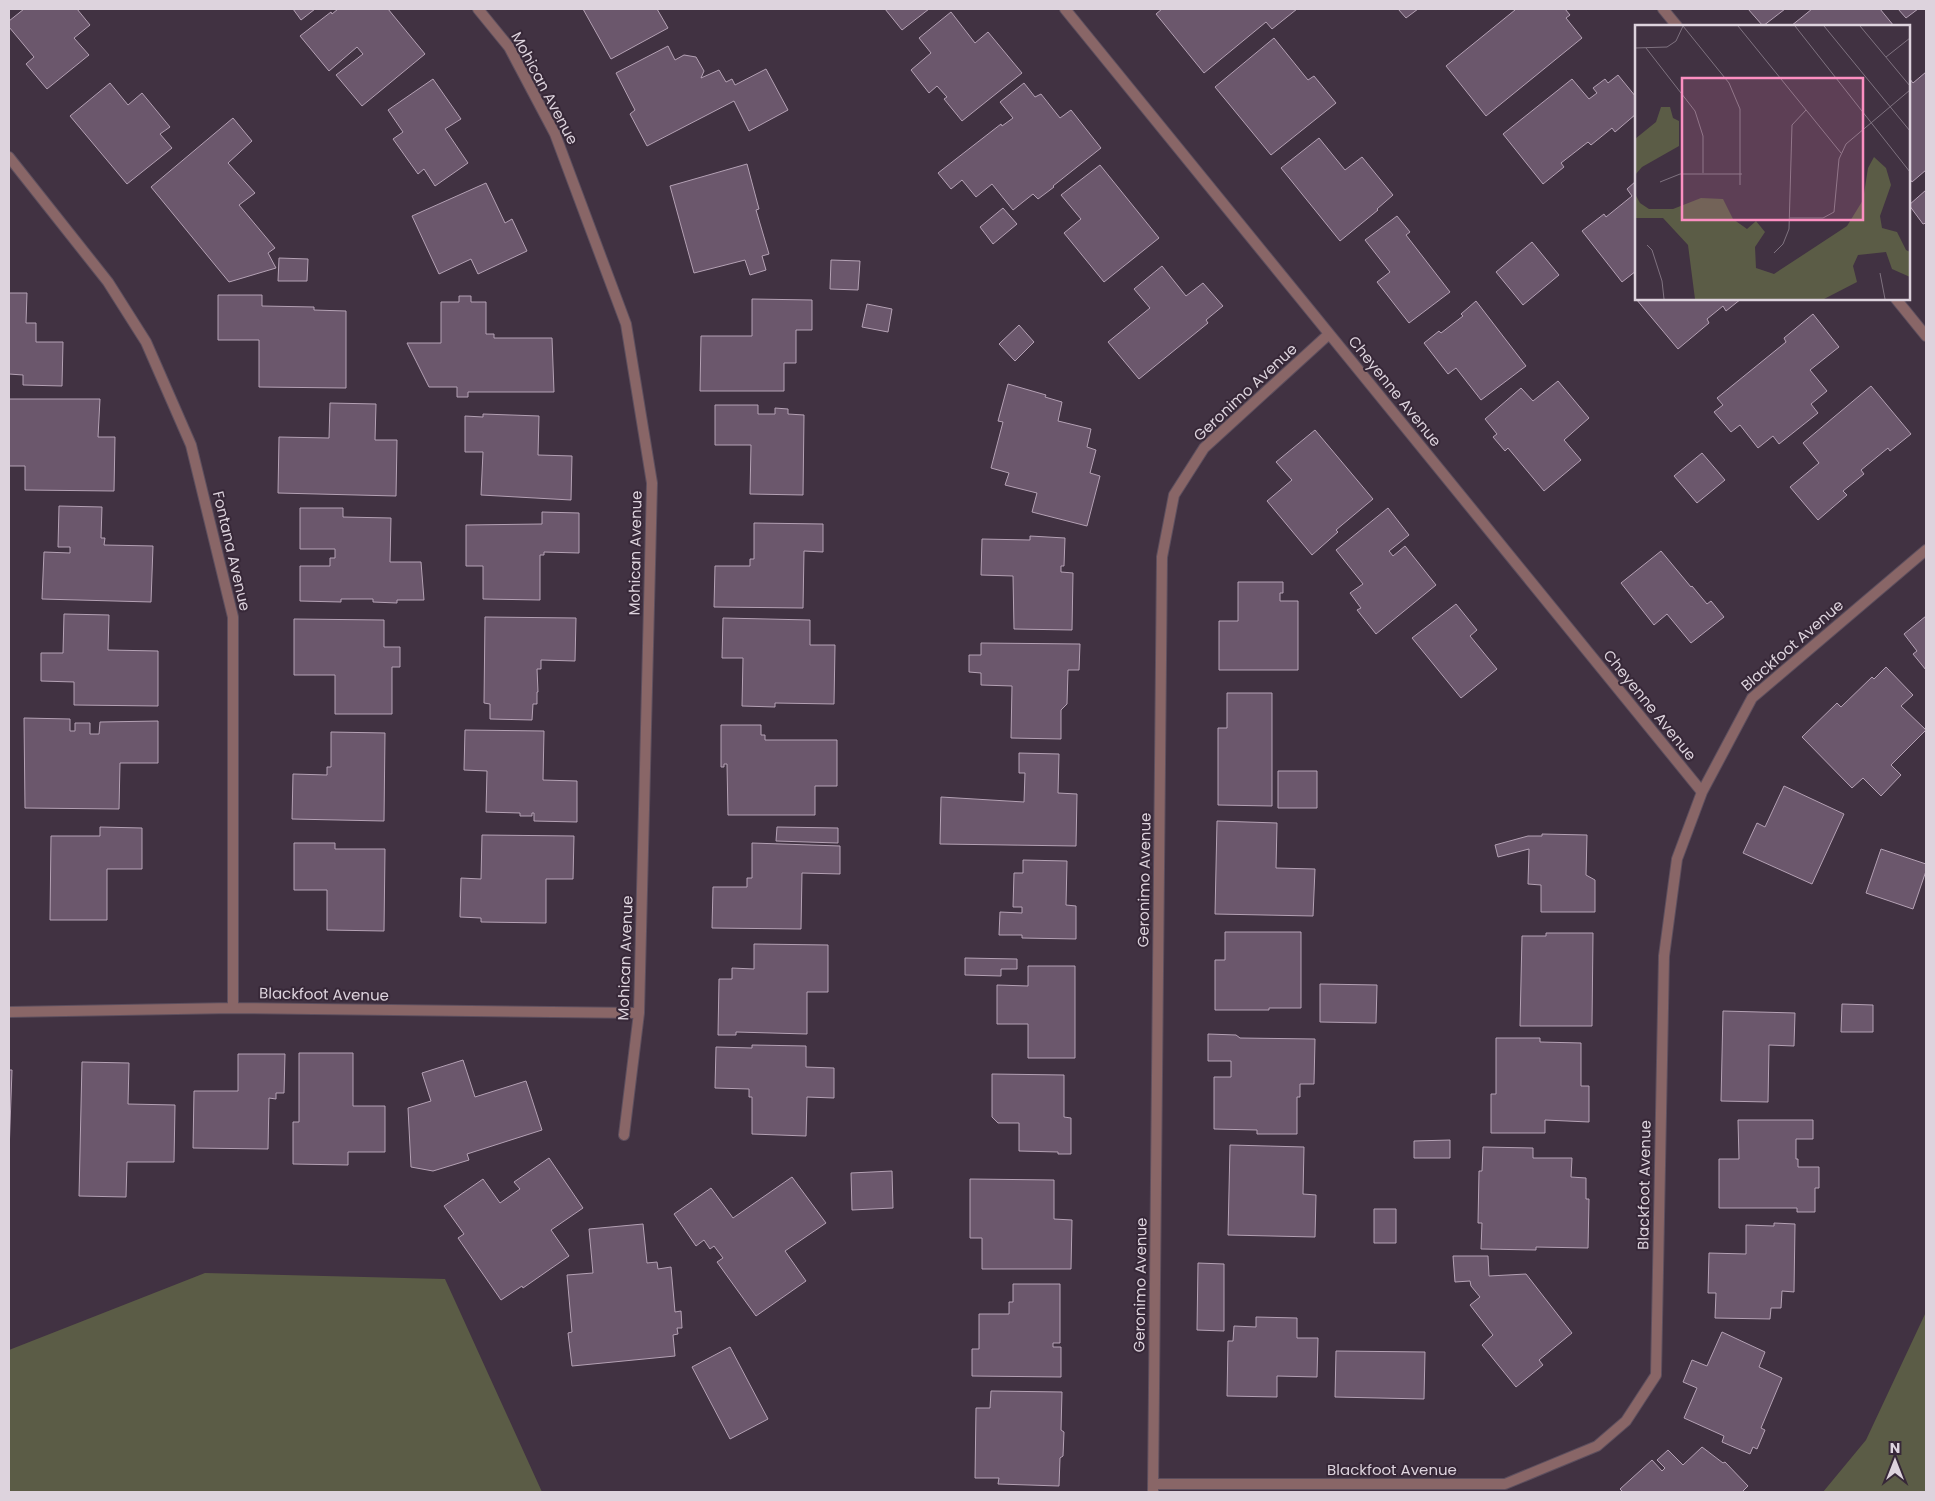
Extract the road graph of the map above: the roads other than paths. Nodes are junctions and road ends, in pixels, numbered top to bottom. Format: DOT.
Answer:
graph roads {
  1 [pos="478,9"];
  2 [pos="1065,9"];
  3 [pos="1663,9"];
  4 [pos="1676,25"];
  5 [pos="9,157"];
  6 [pos="1897,300"];
  7 [pos="1330,334"];
  8 [pos="1926,336"];
  9 [pos="1926,550"];
  10 [pos="1702,792"];
  11 [pos="233,1008"];
  12 [pos="9,1012"];
  13 [pos="639,1013"];
  14 [pos="624,1135"];
  15 [pos="1153,1488"];
  1 -- 13 [label="street, Mohican Avenue"];
  2 -- 7 [label="street, Cheyenne Avenue"];
  3 -- 4 [label="street"];
  5 -- 11 [label="street, Fontana Avenue"];
  6 -- 8 [label="street"];
  7 -- 10 [label="street, Cheyenne Avenue"];
  7 -- 15 [label="street, Geronimo Avenue"];
  9 -- 10 [label="street, Blackfoot Avenue"];
  10 -- 15 [label="street, Blackfoot Avenue"];
  11 -- 12 [label="street, Blackfoot Avenue"];
  11 -- 13 [label="street, Blackfoot Avenue"];
  13 -- 14 [label="street, Mohican Avenue"];
}
